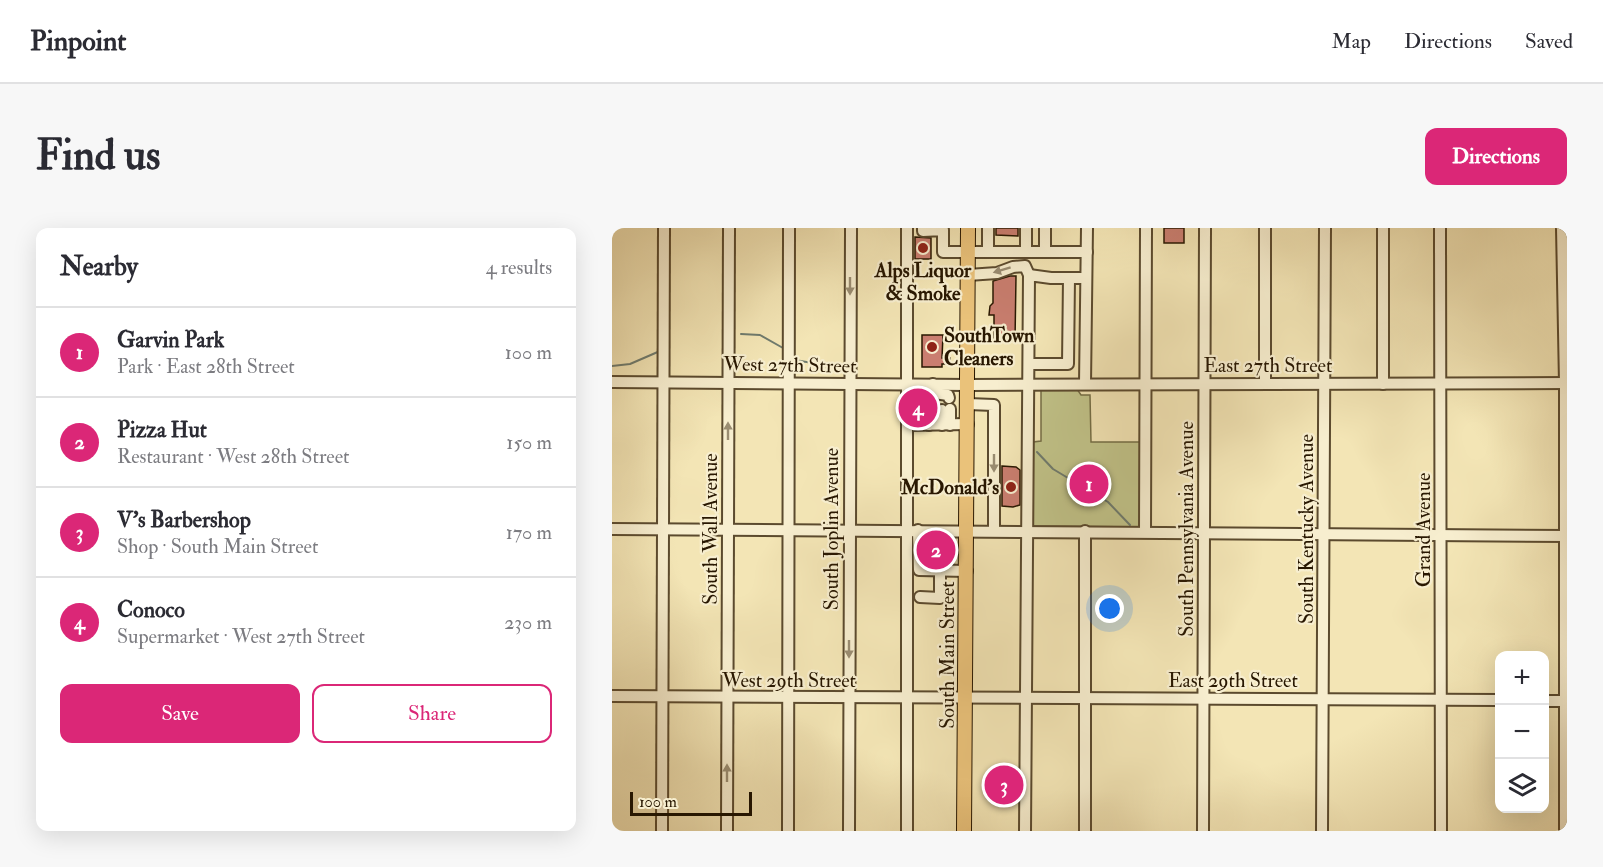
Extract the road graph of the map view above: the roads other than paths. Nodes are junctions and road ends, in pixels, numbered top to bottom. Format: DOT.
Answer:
graph roads {
  1 [pos="664,228"];
  2 [pos="729,228"];
  3 [pos="789,228"];
  4 [pos="851,228"];
  5 [pos="907,228"];
  6 [pos="923,228"];
  7 [pos="968,228"];
  8 [pos="988,228"];
  9 [pos="1026,228"];
  10 [pos="1045,228"];
  11 [pos="1087,228"];
  12 [pos="1146,228"];
  13 [pos="1205,228"];
  14 [pos="1265,228"];
  15 [pos="1325,228"];
  16 [pos="1383,228"];
  17 [pos="1440,228"];
  18 [pos="1562,228"];
  19 [pos="968,252"];
  20 [pos="988,252"];
  21 [pos="1026,252"];
  22 [pos="1045,252"];
  23 [pos="1087,252"];
  24 [pos="968,275"];
  25 [pos="1029,275"];
  26 [pos="1069,278"];
  27 [pos="1086,278"];
  28 [pos="1069,326"];
  29 [pos="1086,327"];
  30 [pos="1029,364"];
  31 [pos="612,382"];
  32 [pos="664,382"];
  33 [pos="729,382"];
  34 [pos="789,383"];
  35 [pos="850,383"];
  36 [pos="1146,383"];
  37 [pos="1205,383"];
  38 [pos="1265,383"];
  39 [pos="1566,383"];
  40 [pos="908,384"];
  41 [pos="1029,384"];
  42 [pos="1085,384"];
  43 [pos="1324,384"];
  44 [pos="1383,384"];
  45 [pos="1441,384"];
  46 [pos="968,385"];
  47 [pos="938,400"];
  48 [pos="968,405"];
  49 [pos="968,424"];
  50 [pos="908,425"];
  51 [pos="939,425"];
  52 [pos="612,529"];
  53 [pos="663,529"];
  54 [pos="728,530"];
  55 [pos="788,530"];
  56 [pos="849,530"];
  57 [pos="913,530"];
  58 [pos="967,531"];
  59 [pos="994,531"];
  60 [pos="1026,531"];
  61 [pos="1085,531"];
  62 [pos="1146,532"];
  63 [pos="1204,532"];
  64 [pos="1324,534"];
  65 [pos="1442,535"];
  66 [pos="1566,536"];
  67 [pos="940,571"];
  68 [pos="967,571"];
  69 [pos="920,597"];
  70 [pos="612,696"];
  71 [pos="663,697"];
  72 [pos="1084,697"];
  73 [pos="728,698"];
  74 [pos="788,698"];
  75 [pos="849,698"];
  76 [pos="908,698"];
  77 [pos="966,698"];
  78 [pos="1026,698"];
  79 [pos="1204,698"];
  80 [pos="1323,699"];
  81 [pos="1441,700"];
  82 [pos="1495,700"];
  83 [pos="1549,701"];
  84 [pos="1566,701"];
  85 [pos="662,831"];
  86 [pos="727,831"];
  87 [pos="788,831"];
  88 [pos="849,831"];
  89 [pos="907,831"];
  90 [pos="964,831"];
  91 [pos="1025,831"];
  92 [pos="1085,831"];
  93 [pos="1203,831"];
  94 [pos="1322,831"];
  95 [pos="1441,831"];
  96 [pos="1565,831"];
  1 -- 32 [label="street"];
  2 -- 33 [label="street, South Wall Avenue"];
  3 -- 34 [label="street"];
  4 -- 35 [label="street, South Joplin Avenue, one-way"];
  5 -- 40 [label="street"];
  6 -- 19 [label="street"];
  7 -- 19 [label="main road, South Main Street"];
  8 -- 20 [label="street"];
  9 -- 21 [label="street"];
  10 -- 22 [label="street"];
  11 -- 23 [label="street"];
  12 -- 36 [label="street"];
  13 -- 37 [label="street, South Pennsylvania Avenue"];
  14 -- 38 [label="street"];
  15 -- 43 [label="street, South Kentucky Avenue"];
  16 -- 44 [label="street"];
  17 -- 45 [label="street, Grand Avenue"];
  18 -- 39 [label="street"];
  19 -- 20 [label="street"];
  19 -- 24 [label="main road, South Main Street"];
  20 -- 21 [label="street"];
  21 -- 22 [label="street"];
  22 -- 23 [label="street"];
  23 -- 27 [label="street"];
  25 -- 24 [label="street, one-way"];
  24 -- 46 [label="main road, South Main Street"];
  25 -- 26 [label="street"];
  25 -- 30 [label="street"];
  26 -- 27 [label="street"];
  26 -- 28 [label="street"];
  27 -- 29 [label="street"];
  28 -- 29 [label="street"];
  28 -- 30 [label="street"];
  29 -- 42 [label="street"];
  30 -- 41 [label="street"];
  31 -- 32 [label="street, West 27th Street"];
  32 -- 33 [label="street, West 27th Street"];
  32 -- 53 [label="street"];
  33 -- 34 [label="street, West 27th Street"];
  54 -- 33 [label="street, South Wall Avenue, one-way"];
  34 -- 35 [label="street, West 27th Street"];
  34 -- 55 [label="street"];
  35 -- 40 [label="street, West 27th Street"];
  35 -- 56 [label="street, South Joplin Avenue"];
  36 -- 37 [label="street, East 27th Street"];
  36 -- 42 [label="street, East 27th Street"];
  36 -- 62 [label="street"];
  37 -- 38 [label="street, East 27th Street"];
  37 -- 63 [label="street, South Pennsylvania Avenue"];
  38 -- 43 [label="street, East 27th Street"];
  39 -- 45 [label="street, East 27th Street"];
  39 -- 66 [label="street"];
  40 -- 47 [label="street, West 27th Street"];
  40 -- 50 [label="street"];
  41 -- 42 [label="street, East 27th Street"];
  41 -- 46 [label="street, East 27th Street"];
  41 -- 60 [label="street"];
  43 -- 44 [label="street, East 27th Street"];
  43 -- 64 [label="street, South Kentucky Avenue"];
  44 -- 45 [label="street, East 27th Street"];
  45 -- 65 [label="street, Grand Avenue"];
  46 -- 47 [label="street, West 27th Street"];
  46 -- 48 [label="main road, South Main Street"];
  47 -- 51 [label="street"];
  47 -- 51 [label="street"];
  48 -- 49 [label="main road, South Main Street"];
  48 -- 59 [label="street, one-way"];
  49 -- 51 [label="street"];
  49 -- 58 [label="main road, South Main Street"];
  50 -- 51 [label="street"];
  50 -- 57 [label="street"];
  52 -- 53 [label="street"];
  53 -- 54 [label="street"];
  53 -- 71 [label="street"];
  54 -- 55 [label="street"];
  54 -- 73 [label="street, South Wall Avenue"];
  55 -- 56 [label="street"];
  55 -- 74 [label="street"];
  56 -- 57 [label="street"];
  56 -- 75 [label="street, South Joplin Avenue, one-way"];
  57 -- 58 [label="street"];
  57 -- 67 [label="street"];
  57 -- 76 [label="street"];
  58 -- 59 [label="street"];
  58 -- 68 [label="main road, South Main Street"];
  59 -- 60 [label="street"];
  60 -- 61 [label="street"];
  60 -- 78 [label="street"];
  61 -- 62 [label="street"];
  61 -- 72 [label="street"];
  62 -- 63 [label="street"];
  63 -- 64 [label="street"];
  63 -- 79 [label="street, South Pennsylvania Avenue"];
  64 -- 65 [label="street"];
  64 -- 80 [label="street, South Kentucky Avenue"];
  65 -- 66 [label="street"];
  65 -- 81 [label="street, Grand Avenue"];
  66 -- 84 [label="street"];
  67 -- 68 [label="street"];
  67 -- 69 [label="street"];
  68 -- 77 [label="main road, South Main Street"];
  70 -- 71 [label="street, West 29th Street"];
  71 -- 73 [label="street, West 29th Street"];
  71 -- 85 [label="street"];
  72 -- 78 [label="street, East 29th Street"];
  72 -- 79 [label="street, East 29th Street"];
  72 -- 92 [label="street"];
  73 -- 74 [label="street, West 29th Street"];
  86 -- 73 [label="street, South Wall Avenue, one-way"];
  74 -- 75 [label="street, West 29th Street"];
  74 -- 87 [label="street"];
  75 -- 76 [label="street, West 29th Street"];
  75 -- 88 [label="street, South Joplin Avenue"];
  76 -- 77 [label="street, West 29th Street"];
  76 -- 89 [label="street"];
  77 -- 78 [label="street, East 29th Street"];
  77 -- 90 [label="main road, South Main Street"];
  78 -- 91 [label="street"];
  79 -- 80 [label="street, East 29th Street"];
  79 -- 93 [label="street, South Pennsylvania Avenue"];
  80 -- 81 [label="street, East 29th Street"];
  80 -- 94 [label="street, South Kentucky Avenue"];
  81 -- 82 [label="street, East 29th Street"];
  81 -- 95 [label="street, Grand Avenue"];
  83 -- 84 [label="street"];
  84 -- 96 [label="street"];
}
